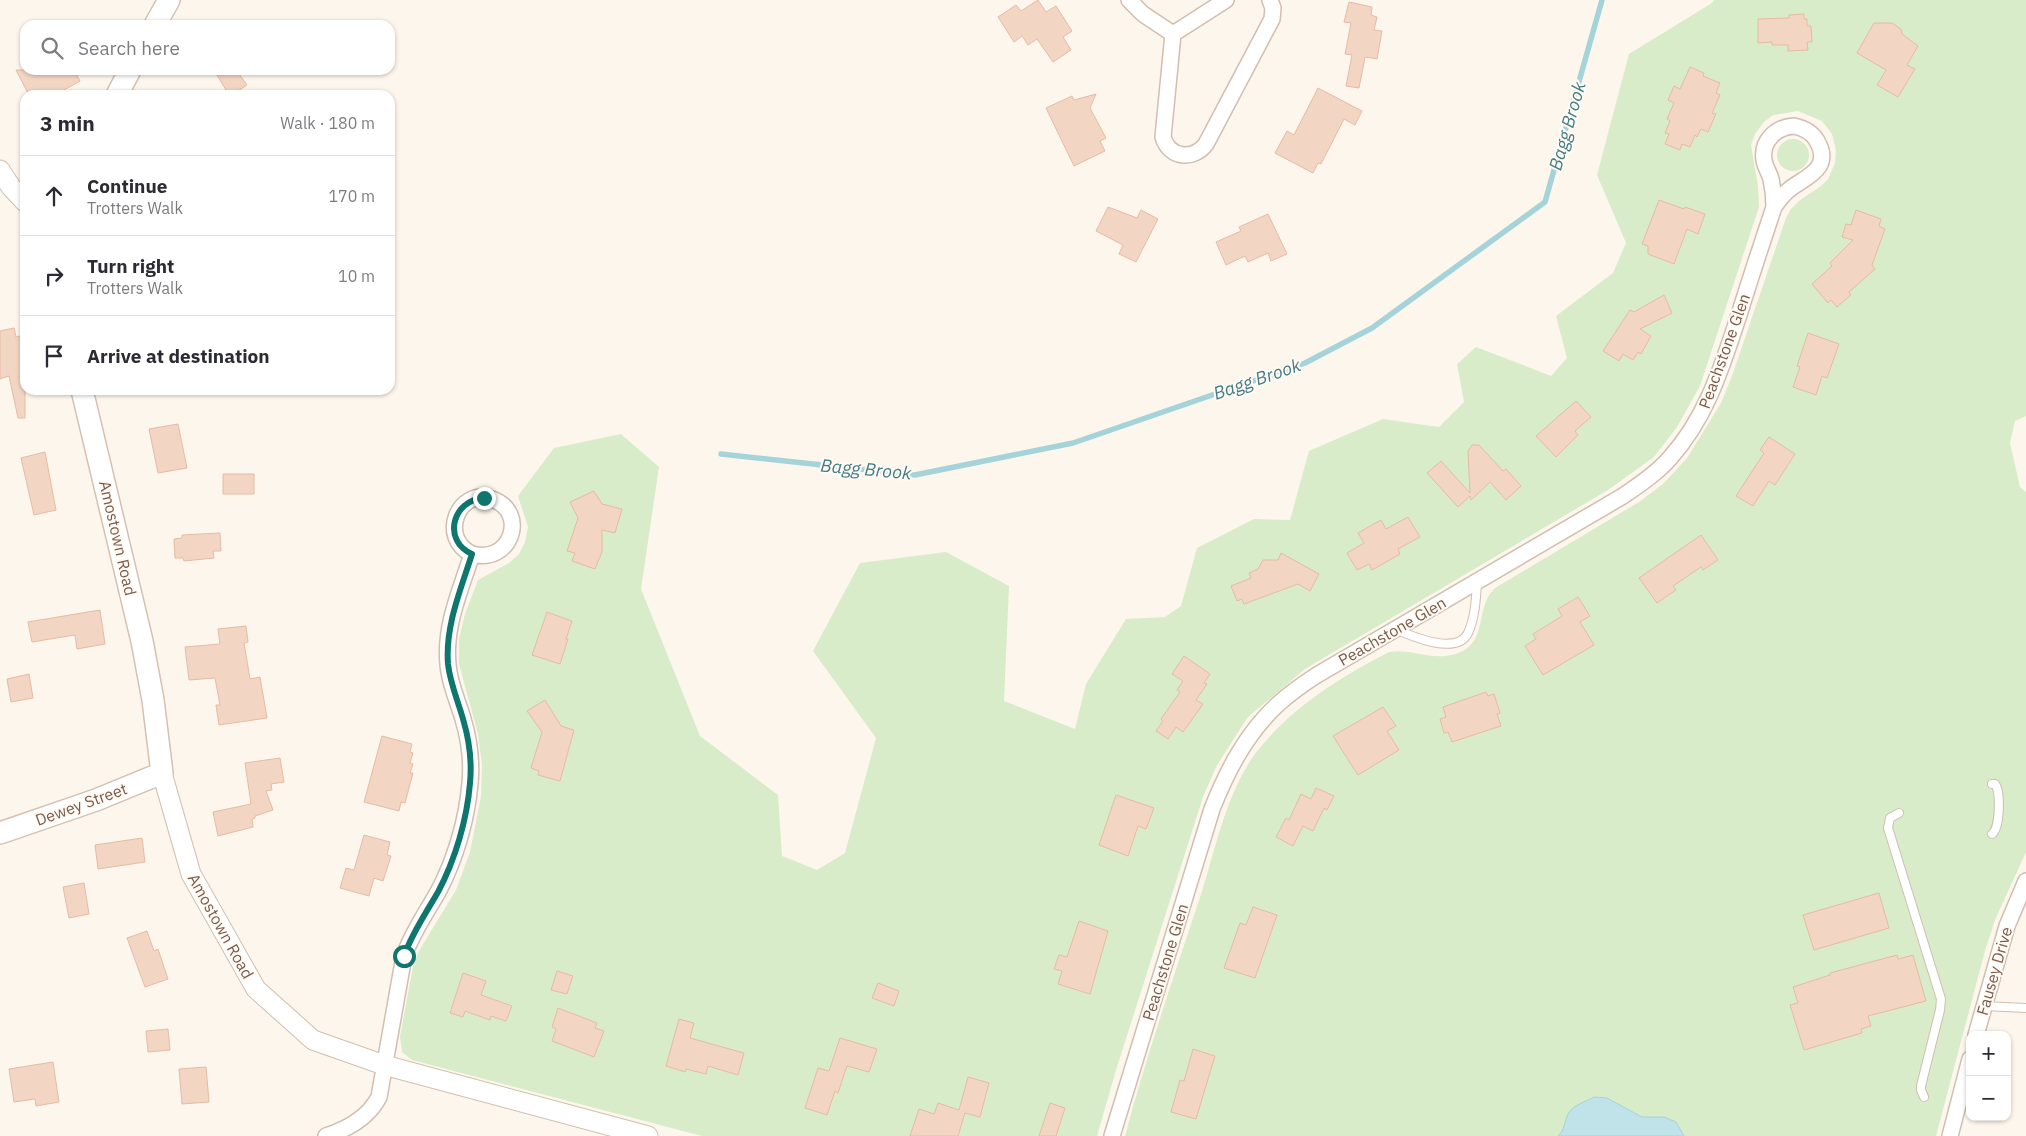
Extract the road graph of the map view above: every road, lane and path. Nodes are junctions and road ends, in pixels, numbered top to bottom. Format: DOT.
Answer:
graph roads {
  1 [pos="169,0"];
  2 [pos="1129,0"];
  3 [pos="1226,0"];
  4 [pos="1270,0"];
  5 [pos="158,20"];
  6 [pos="1173,34"];
  7 [pos="127,75"];
  8 [pos="120,90"];
  9 [pos="0,170"];
  10 [pos="20,197"];
  11 [pos="1774,207"];
  12 [pos="83,395"];
  13 [pos="472,554"];
  14 [pos="1477,581"];
  15 [pos="1395,629"];
  16 [pos="162,773"];
  17 [pos="1992,784"];
  18 [pos="1899,813"];
  19 [pos="0,833"];
  20 [pos="1992,834"];
  21 [pos="2026,881"];
  22 [pos="1984,1006"];
  23 [pos="2026,1008"];
  24 [pos="1977,1031"];
  25 [pos="384,1065"];
  26 [pos="1966,1074"];
  27 [pos="1924,1097"];
  28 [pos="640,1135"];
  29 [pos="326,1136"];
  30 [pos="1112,1136"];
  31 [pos="1950,1136"];
  1 -- 5 [label="main road"];
  2 -- 6 [label="street"];
  3 -- 6 [label="street"];
  4 -- 6 [label="street"];
  7 -- 8 [label="main road"];
  9 -- 10 [label="street"];
  11 -- 11 [label="street, Peachstone Glen"];
  11 -- 14 [label="street, Peachstone Glen"];
  12 -- 16 [label="main road, Amostown Road"];
  13 -- 25 [label="street"];
  14 -- 15 [label="street, Peachstone Glen"];
  14 -- 15 [label="lane"];
  15 -- 30 [label="street, Peachstone Glen"];
  16 -- 19 [label="main road, Dewey Street"];
  16 -- 25 [label="street, Amostown Road"];
  17 -- 20 [label="lane"];
  18 -- 27 [label="lane"];
  21 -- 22 [label="street, Fausey Drive"];
  22 -- 23 [label="lane"];
  22 -- 24 [label="street, Fausey Drive"];
  25 -- 28 [label="street, Amostown Road"];
  25 -- 29 [label="street"];
  26 -- 31 [label="street"];
}
